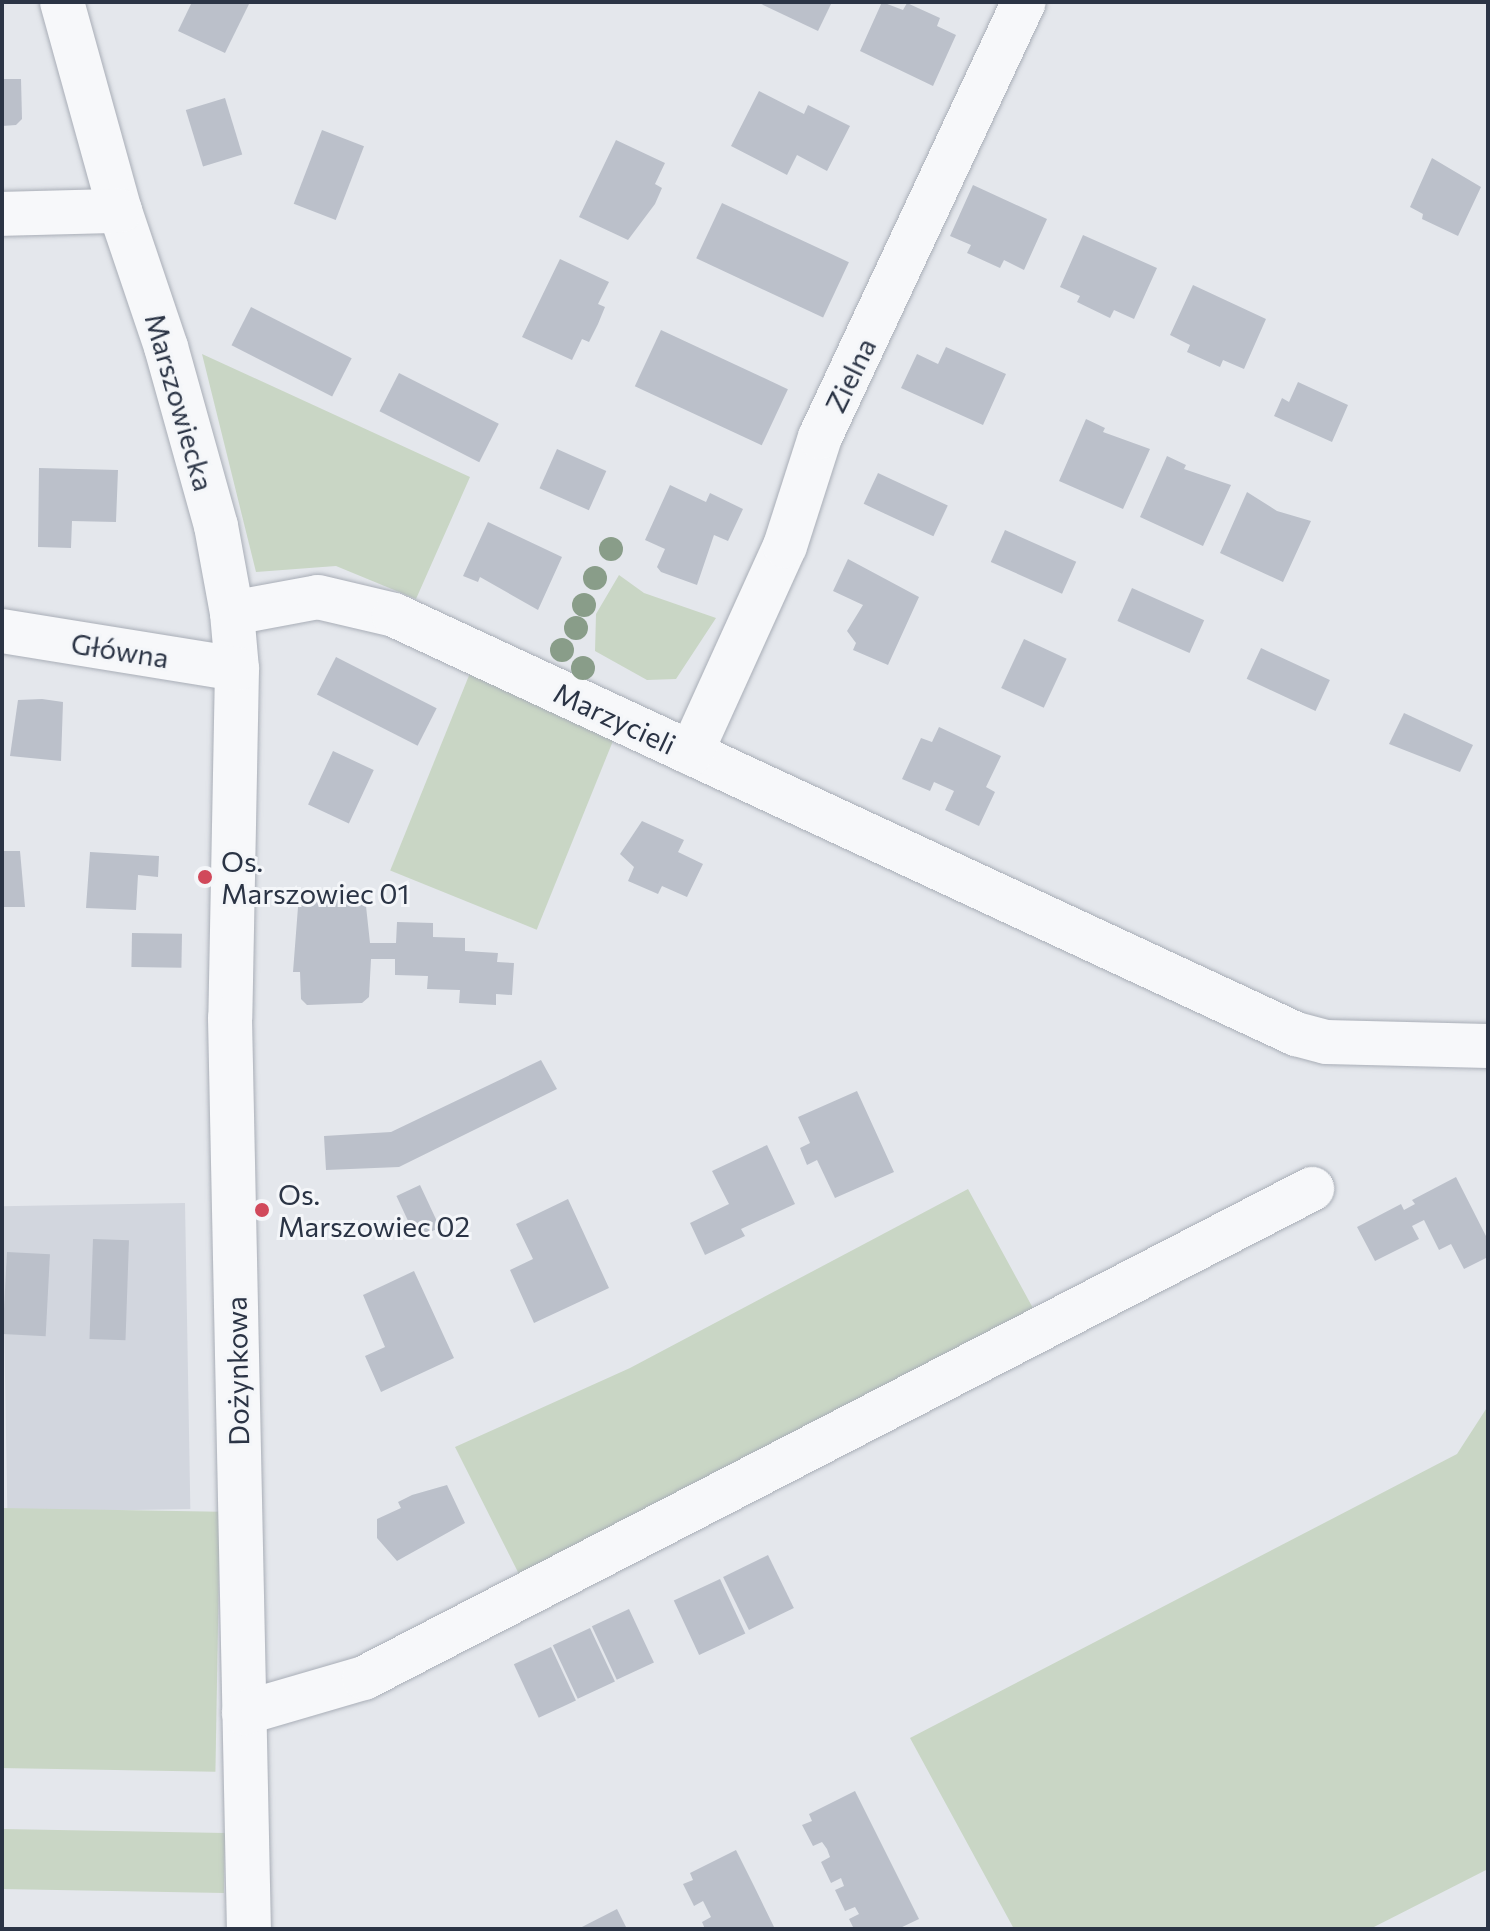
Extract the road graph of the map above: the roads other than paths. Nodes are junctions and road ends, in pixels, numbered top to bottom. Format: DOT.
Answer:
graph roads {
  1 [pos="62,2"];
  2 [pos="1024,2"];
  3 [pos="120,211"];
  4 [pos="2,214"];
  5 [pos="232,613"];
  6 [pos="2,631"];
  7 [pos="237,669"];
  8 [pos="691,753"];
  9 [pos="234,813"];
  10 [pos="1488,1046"];
  11 [pos="1312,1189"];
  12 [pos="244,1713"];
  13 [pos="249,1929"];
  1 -- 3 [label="street, Marszowiecka"];
  2 -- 8 [label="street, Zielna"];
  3 -- 4 [label="street"];
  3 -- 5 [label="street, Marszowiecka"];
  5 -- 7 [label="street, Marszowiecka"];
  5 -- 8 [label="street, Marzycieli"];
  6 -- 7 [label="street, Główna"];
  7 -- 9 [label="street, Marszowiecka"];
  8 -- 10 [label="street, Marzycieli"];
  9 -- 12 [label="street, Dożynkowa"];
  11 -- 12 [label="street"];
  12 -- 13 [label="street, Dożynkowa"];
}
